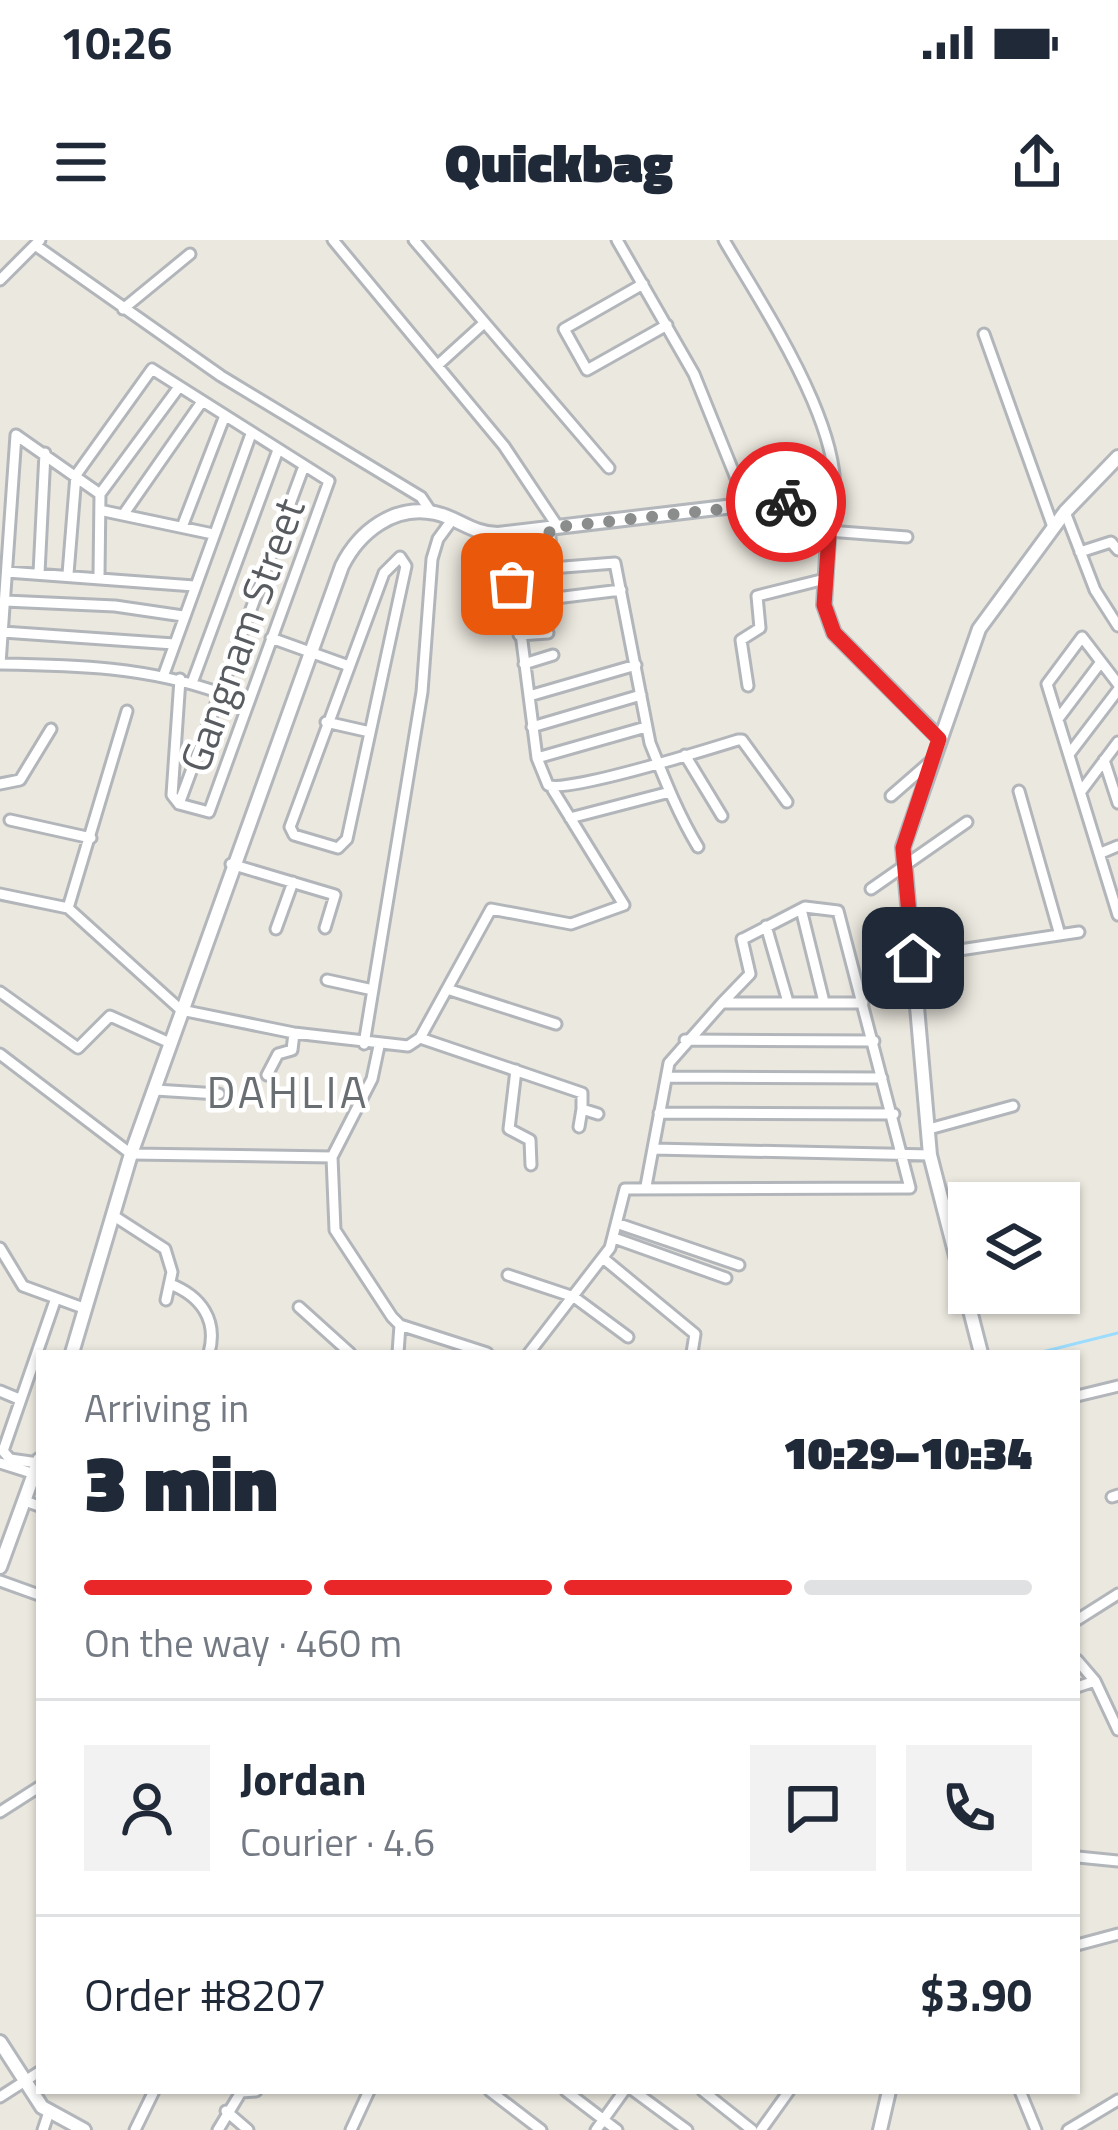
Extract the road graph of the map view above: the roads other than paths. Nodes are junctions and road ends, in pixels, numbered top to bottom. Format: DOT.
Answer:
graph roads {
  1 [pos="333,240"];
  2 [pos="414,240"];
  3 [pos="617,240"];
  4 [pos="724,240"];
  5 [pos="37,243"];
  6 [pos="190,254"];
  7 [pos="0,280"];
  8 [pos="643,284"];
  9 [pos="123,309"];
  10 [pos="483,324"];
  11 [pos="667,326"];
  12 [pos="984,334"];
  13 [pos="439,364"];
  14 [pos="178,387"];
  15 [pos="201,403"];
  16 [pos="224,418"];
  17 [pos="251,434"];
  18 [pos="278,450"];
  19 [pos="45,452"];
  20 [pos="1118,457"];
  21 [pos="304,466"];
  22 [pos="609,468"];
  23 [pos="76,475"];
  24 [pos="100,494"];
  25 [pos="746,503"];
  26 [pos="104,511"];
  27 [pos="431,512"];
  28 [pos="1065,512"];
  29 [pos="123,515"];
  30 [pos="452,520"];
  31 [pos="182,527"];
  32 [pos="553,527"];
  33 [pos="829,527"];
  34 [pos="1053,527"];
  35 [pos="213,535"];
  36 [pos="907,537"];
  37 [pos="1118,550"];
  38 [pos="1080,552"];
  39 [pos="553,565"];
  40 [pos="7,572"];
  41 [pos="39,573"];
  42 [pos="68,574"];
  43 [pos="99,575"];
  44 [pos="825,579"];
  45 [pos="194,586"];
  46 [pos="622,590"];
  47 [pos="5,601"];
  48 [pos="515,603"];
  49 [pos="183,616"];
  50 [pos="1118,626"];
  51 [pos="3,632"];
  52 [pos="548,633"];
  53 [pos="520,635"];
  54 [pos="271,638"];
  55 [pos="174,644"];
  56 [pos="310,651"];
  57 [pos="553,655"];
  58 [pos="1101,662"];
  59 [pos="0,664"];
  60 [pos="524,664"];
  61 [pos="349,665"];
  62 [pos="636,665"];
  63 [pos="164,674"];
  64 [pos="180,679"];
  65 [pos="192,683"];
  66 [pos="748,686"];
  67 [pos="1118,687"];
  68 [pos="220,693"];
  69 [pos="529,695"];
  70 [pos="641,695"];
  71 [pos="127,711"];
  72 [pos="1058,718"];
  73 [pos="326,722"];
  74 [pos="532,727"];
  75 [pos="646,727"];
  76 [pos="51,729"];
  77 [pos="370,732"];
  78 [pos="939,739"];
  79 [pos="1118,742"];
  80 [pos="1070,754"];
  81 [pos="685,755"];
  82 [pos="537,758"];
  83 [pos="1104,760"];
  84 [pos="931,761"];
  85 [pos="658,762"];
  86 [pos="0,784"];
  87 [pos="554,790"];
  88 [pos="1082,790"];
  89 [pos="1019,791"];
  90 [pos="670,792"];
  91 [pos="891,796"];
  92 [pos="788,802"];
  93 [pos="179,803"];
  94 [pos="1118,803"];
  95 [pos="722,816"];
  96 [pos="570,818"];
  97 [pos="10,820"];
  98 [pos="967,822"];
  99 [pos="91,838"];
  100 [pos="1118,846"];
  101 [pos="698,847"];
  102 [pos="1101,854"];
  103 [pos="230,864"];
  104 [pos="902,868"];
  105 [pos="1114,881"];
  106 [pos="293,883"];
  107 [pos="871,889"];
  108 [pos="0,894"];
  109 [pos="68,908"];
  110 [pos="801,909"];
  111 [pos="1118,914"];
  112 [pos="766,926"];
  113 [pos="325,928"];
  114 [pos="276,929"];
  115 [pos="1079,932"];
  116 [pos="1060,935"];
  117 [pos="913,958"];
  118 [pos="327,980"];
  119 [pos="446,989"];
  120 [pos="373,990"];
  121 [pos="0,992"];
  122 [pos="788,1002"];
  123 [pos="824,1002"];
  124 [pos="722,1003"];
  125 [pos="863,1003"];
  126 [pos="181,1010"];
  127 [pos="556,1024"];
  128 [pos="294,1033"];
  129 [pos="420,1038"];
  130 [pos="685,1040"];
  131 [pos="874,1041"];
  132 [pos="170,1043"];
  133 [pos="364,1043"];
  134 [pos="380,1046"];
  135 [pos="0,1054"];
  136 [pos="515,1070"];
  137 [pos="267,1075"];
  138 [pos="668,1077"];
  139 [pos="882,1078"];
  140 [pos="155,1090"];
  141 [pos="219,1094"];
  142 [pos="1013,1106"];
  143 [pos="583,1109"];
  144 [pos="659,1113"];
  145 [pos="598,1114"];
  146 [pos="894,1114"];
  147 [pos="579,1127"];
  148 [pos="928,1129"];
  149 [pos="653,1149"];
  150 [pos="905,1153"];
  151 [pos="131,1154"];
  152 [pos="930,1155"];
  153 [pos="332,1157"];
  154 [pos="531,1165"];
  155 [pos="646,1186"];
  156 [pos="114,1216"];
  157 [pos="619,1223"];
  158 [pos="614,1238"];
  159 [pos="0,1248"];
  160 [pos="603,1258"];
  161 [pos="739,1265"];
  162 [pos="508,1275"];
  163 [pos="726,1278"];
  164 [pos="170,1284"];
  165 [pos="574,1297"];
  166 [pos="56,1298"];
  167 [pos="166,1300"];
  168 [pos="299,1307"];
  169 [pos="86,1310"];
  170 [pos="400,1324"];
  171 [pos="628,1337"];
  172 [pos="452,1348"];
  173 [pos="37,1350"];
  174 [pos="73,1350"];
  175 [pos="210,1350"];
  176 [pos="347,1350"];
  177 [pos="398,1350"];
  178 [pos="532,1350"];
  179 [pos="693,1350"];
  180 [pos="980,1350"];
  181 [pos="36,1353"];
  182 [pos="1118,1386"];
  183 [pos="0,1391"];
  184 [pos="1080,1395"];
  185 [pos="19,1400"];
  186 [pos="0,1463"];
  187 [pos="36,1465"];
  188 [pos="36,1465"];
  189 [pos="36,1473"];
  190 [pos="32,1504"];
  191 [pos="0,1567"];
  192 [pos="0,1581"];
  193 [pos="36,1594"];
  194 [pos="1118,1594"];
  195 [pos="1080,1618"];
  196 [pos="1080,1664"];
  197 [pos="1095,1681"];
  198 [pos="1080,1686"];
  199 [pos="1118,1730"];
  200 [pos="36,1789"];
  201 [pos="0,1813"];
  202 [pos="1080,1857"];
  203 [pos="1118,1861"];
  204 [pos="1118,1934"];
  205 [pos="1080,1944"];
  206 [pos="0,2042"];
  207 [pos="36,2074"];
  208 [pos="23,2082"];
  209 [pos="153,2094"];
  210 [pos="240,2094"];
  211 [pos="368,2094"];
  212 [pos="494,2094"];
  213 [pos="570,2094"];
  214 [pos="623,2094"];
  215 [pos="638,2094"];
  216 [pos="707,2094"];
  217 [pos="888,2094"];
  218 [pos="1021,2094"];
  219 [pos="787,2095"];
  220 [pos="0,2096"];
  221 [pos="1118,2100"];
  222 [pos="226,2111"];
  223 [pos="49,2112"];
  224 [pos="603,2120"];
  225 [pos="43,2130"];
  226 [pos="84,2130"];
  227 [pos="135,2130"];
  228 [pos="218,2130"];
  229 [pos="248,2130"];
  230 [pos="351,2130"];
  231 [pos="541,2130"];
  232 [pos="596,2130"];
  233 [pos="617,2130"];
  234 [pos="687,2130"];
  235 [pos="757,2130"];
  236 [pos="880,2130"];
  237 [pos="1036,2130"];
  238 [pos="1068,2130"];
  1 -- 13 [label="street"];
  2 -- 10 [label="street"];
  3 -- 8 [label="street"];
  4 -- 33 [label="street"];
  5 -- 7 [label="street"];
  5 -- 9 [label="street"];
  6 -- 9 [label="street"];
  8 -- 11 [label="street"];
  8 -- 11 [label="street"];
  9 -- 27 [label="street"];
  10 -- 13 [label="street"];
  10 -- 22 [label="street"];
  11 -- 25 [label="street"];
  12 -- 34 [label="street"];
  13 -- 32 [label="street"];
  14 -- 15 [label="street"];
  14 -- 23 [label="street"];
  14 -- 24 [label="street"];
  15 -- 16 [label="street"];
  15 -- 29 [label="street"];
  16 -- 17 [label="street"];
  16 -- 31 [label="street"];
  17 -- 18 [label="street"];
  17 -- 35 [label="street"];
  18 -- 21 [label="street"];
  18 -- 65 [label="street"];
  19 -- 23 [label="street"];
  19 -- 40 [label="street"];
  19 -- 41 [label="street"];
  20 -- 28 [label="street"];
  21 -- 54 [label="street"];
  21 -- 68 [label="street, Gangnam Street"];
  23 -- 24 [label="street"];
  23 -- 42 [label="street"];
  24 -- 26 [label="street"];
  25 -- 32 [label="street"];
  25 -- 33 [label="street"];
  26 -- 29 [label="street"];
  26 -- 43 [label="street"];
  27 -- 30 [label="street"];
  27 -- 56 [label="street"];
  28 -- 34 [label="street"];
  28 -- 38 [label="street"];
  29 -- 31 [label="street"];
  30 -- 32 [label="street"];
  30 -- 120 [label="street"];
  31 -- 35 [label="street"];
  32 -- 39 [label="street"];
  33 -- 36 [label="street"];
  33 -- 44 [label="street"];
  34 -- 78 [label="street"];
  35 -- 45 [label="street"];
  37 -- 38 [label="street"];
  38 -- 50 [label="street"];
  39 -- 46 [label="street"];
  39 -- 48 [label="street"];
  40 -- 41 [label="street"];
  40 -- 47 [label="street"];
  41 -- 42 [label="street"];
  42 -- 43 [label="street"];
  43 -- 45 [label="street"];
  44 -- 66 [label="street"];
  44 -- 78 [label="street"];
  45 -- 49 [label="street"];
  46 -- 48 [label="street"];
  46 -- 62 [label="street"];
  47 -- 49 [label="street"];
  47 -- 51 [label="street"];
  48 -- 53 [label="street"];
  49 -- 55 [label="street"];
  51 -- 55 [label="street"];
  51 -- 59 [label="street"];
  52 -- 53 [label="street"];
  53 -- 60 [label="street"];
  54 -- 56 [label="street"];
  54 -- 93 [label="street"];
  55 -- 63 [label="street"];
  56 -- 61 [label="street"];
  56 -- 103 [label="street"];
  57 -- 60 [label="street"];
  58 -- 67 [label="street"];
  58 -- 72 [label="street"];
  58 -- 72 [label="street"];
  59 -- 63 [label="street"];
  60 -- 69 [label="street"];
  61 -- 73 [label="street"];
  61 -- 77 [label="street"];
  62 -- 69 [label="street"];
  62 -- 70 [label="street"];
  63 -- 64 [label="street"];
  64 -- 65 [label="street"];
  64 -- 93 [label="street"];
  65 -- 68 [label="street"];
  67 -- 80 [label="street"];
  68 -- 93 [label="street, Gangnam Street"];
  69 -- 74 [label="street"];
  70 -- 74 [label="street"];
  70 -- 75 [label="street"];
  71 -- 99 [label="street"];
  72 -- 80 [label="street"];
  73 -- 77 [label="street"];
  73 -- 77 [label="street"];
  74 -- 82 [label="street"];
  75 -- 82 [label="street"];
  75 -- 85 [label="street"];
  76 -- 86 [label="street"];
  78 -- 84 [label="street"];
  79 -- 83 [label="street"];
  80 -- 88 [label="street"];
  81 -- 85 [label="street"];
  81 -- 92 [label="street"];
  81 -- 95 [label="street"];
  82 -- 87 [label="street"];
  83 -- 88 [label="street"];
  83 -- 94 [label="street"];
  84 -- 91 [label="street"];
  84 -- 104 [label="street"];
  85 -- 87 [label="street"];
  85 -- 90 [label="street"];
  87 -- 96 [label="street"];
  88 -- 102 [label="street"];
  89 -- 116 [label="street"];
  90 -- 96 [label="street"];
  90 -- 101 [label="street"];
  96 -- 119 [label="street"];
  97 -- 99 [label="street"];
  98 -- 104 [label="street"];
  99 -- 109 [label="street"];
  100 -- 102 [label="street"];
  102 -- 105 [label="street"];
  103 -- 106 [label="street"];
  103 -- 126 [label="street"];
  104 -- 107 [label="street"];
  104 -- 117 [label="street"];
  105 -- 111 [label="street"];
  106 -- 113 [label="street"];
  106 -- 114 [label="street"];
  108 -- 109 [label="street"];
  109 -- 126 [label="street"];
  110 -- 112 [label="street"];
  110 -- 123 [label="street"];
  110 -- 125 [label="street"];
  112 -- 122 [label="street"];
  112 -- 124 [label="street"];
  115 -- 116 [label="street"];
  116 -- 117 [label="street"];
  117 -- 148 [label="street"];
  118 -- 120 [label="street"];
  119 -- 127 [label="street"];
  119 -- 129 [label="street"];
  120 -- 133 [label="street"];
  121 -- 132 [label="street"];
  122 -- 123 [label="street"];
  122 -- 124 [label="street"];
  123 -- 125 [label="street"];
  124 -- 130 [label="street"];
  125 -- 131 [label="street"];
  126 -- 128 [label="street"];
  126 -- 132 [label="street"];
  128 -- 133 [label="street"];
  128 -- 137 [label="street"];
  129 -- 134 [label="street"];
  129 -- 136 [label="street"];
  130 -- 131 [label="street"];
  130 -- 138 [label="street"];
  131 -- 139 [label="street"];
  132 -- 140 [label="street"];
  133 -- 134 [label="street"];
  134 -- 153 [label="street"];
  135 -- 151 [label="street"];
  136 -- 143 [label="street"];
  136 -- 154 [label="street"];
  138 -- 139 [label="street"];
  138 -- 144 [label="street"];
  139 -- 146 [label="street"];
  140 -- 141 [label="street"];
  140 -- 151 [label="street"];
  142 -- 148 [label="street"];
  143 -- 145 [label="street"];
  143 -- 147 [label="street"];
  144 -- 146 [label="street"];
  144 -- 149 [label="street"];
  146 -- 150 [label="street"];
  148 -- 152 [label="street"];
  149 -- 150 [label="street"];
  149 -- 155 [label="street"];
  150 -- 152 [label="street"];
  150 -- 155 [label="street"];
  151 -- 153 [label="street"];
  151 -- 156 [label="street"];
  152 -- 180 [label="street"];
  153 -- 170 [label="street"];
  155 -- 157 [label="street"];
  156 -- 164 [label="street"];
  156 -- 169 [label="street"];
  157 -- 158 [label="street"];
  157 -- 161 [label="street"];
  158 -- 160 [label="street"];
  158 -- 163 [label="street"];
  159 -- 166 [label="street"];
  160 -- 165 [label="street"];
  160 -- 179 [label="street"];
  162 -- 165 [label="street"];
  164 -- 167 [label="street"];
  164 -- 175 [label="street"];
  165 -- 171 [label="street"];
  165 -- 178 [label="street"];
  166 -- 169 [label="street"];
  166 -- 173 [label="street"];
  168 -- 176 [label="street"];
  169 -- 174 [label="street"];
  170 -- 172 [label="street"];
  170 -- 177 [label="street"];
  181 -- 185 [label="street"];
  182 -- 184 [label="street"];
  183 -- 185 [label="street"];
  185 -- 187 [label="street"];
  186 -- 188 [label="street"];
  189 -- 190 [label="street"];
  190 -- 191 [label="street"];
  192 -- 193 [label="street"];
  194 -- 195 [label="street"];
  196 -- 197 [label="street"];
  197 -- 198 [label="street"];
  197 -- 199 [label="street"];
  200 -- 201 [label="street"];
  202 -- 203 [label="street"];
  204 -- 205 [label="street"];
  206 -- 208 [label="street"];
  207 -- 208 [label="street"];
  208 -- 220 [label="street"];
  208 -- 223 [label="street"];
  209 -- 227 [label="street"];
  210 -- 222 [label="street"];
  211 -- 230 [label="street"];
  212 -- 231 [label="street"];
  213 -- 224 [label="street"];
  214 -- 224 [label="street"];
  215 -- 234 [label="street"];
  216 -- 235 [label="street"];
  217 -- 236 [label="street"];
  218 -- 237 [label="street"];
  219 -- 235 [label="street"];
  221 -- 238 [label="street"];
  222 -- 228 [label="street"];
  222 -- 229 [label="street"];
  223 -- 225 [label="street"];
  223 -- 226 [label="street"];
  224 -- 232 [label="street"];
  224 -- 233 [label="street"];
}
